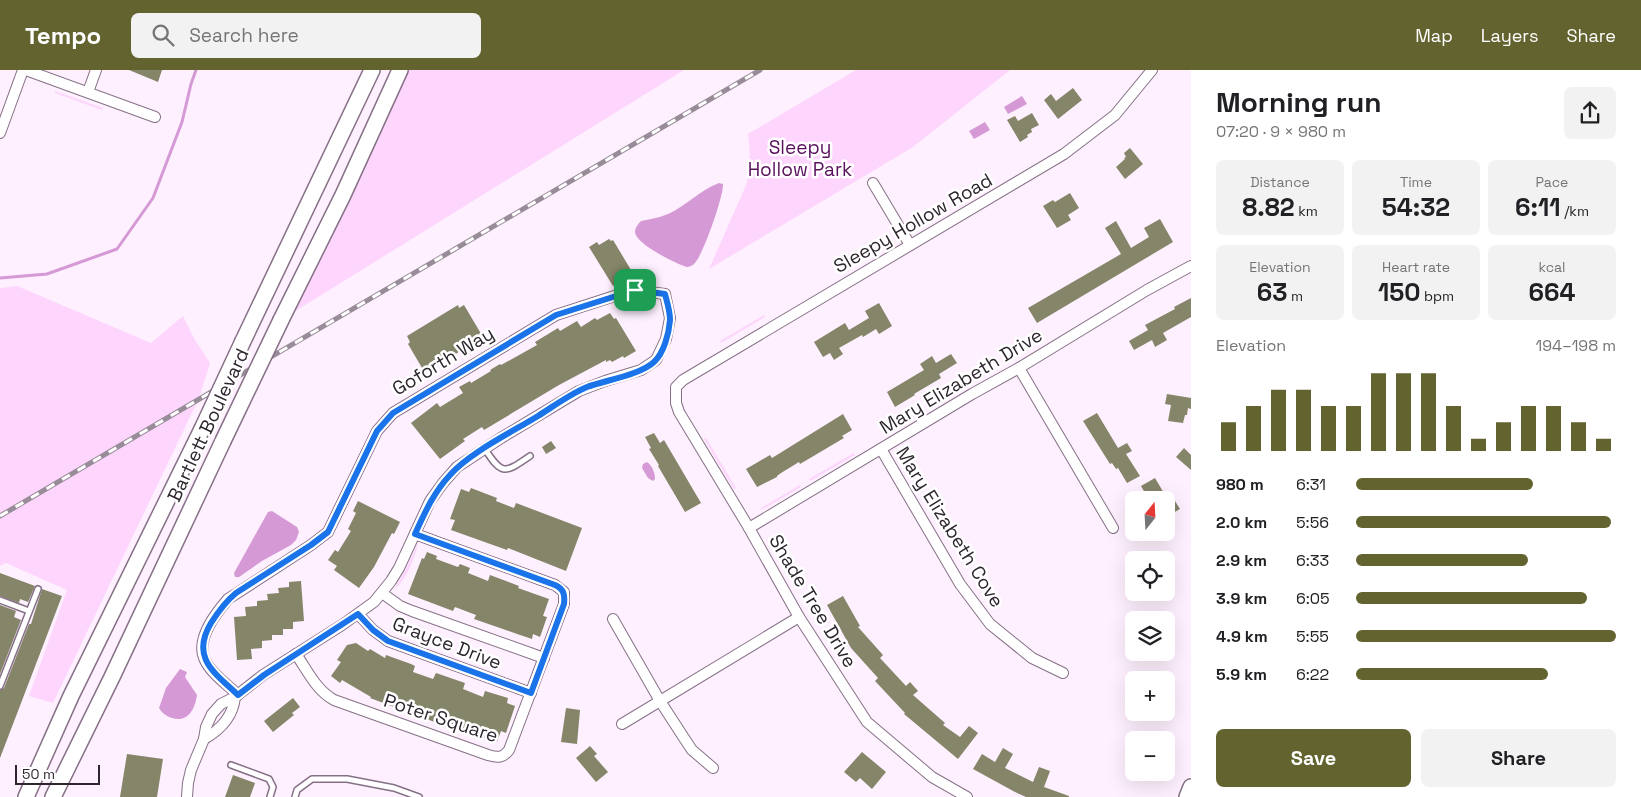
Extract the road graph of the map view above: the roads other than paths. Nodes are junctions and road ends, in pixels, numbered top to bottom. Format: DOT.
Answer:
graph roads {
  1 [pos="24,70"];
  2 [pos="96,70"];
  3 [pos="372,70"];
  4 [pos="400,70"];
  5 [pos="1152,70"];
  6 [pos="88,92"];
  7 [pos="155,116"];
  8 [pos="0,133"];
  9 [pos="873,183"];
  10 [pos="910,245"];
  11 [pos="1191,266"];
  12 [pos="1019,368"];
  13 [pos="676,387"];
  14 [pos="484,448"];
  15 [pos="882,449"];
  16 [pos="530,456"];
  17 [pos="750,528"];
  18 [pos="1113,528"];
  19 [pos="415,534"];
  20 [pos="38,588"];
  21 [pos="382,593"];
  22 [pos="0,600"];
  23 [pos="29,611"];
  24 [pos="358,614"];
  25 [pos="800,617"];
  26 [pos="612,619"];
  27 [pos="296,654"];
  28 [pos="544,658"];
  29 [pos="1063,673"];
  30 [pos="0,686"];
  31 [pos="531,693"];
  32 [pos="237,696"];
  33 [pos="660,701"];
  34 [pos="622,724"];
  35 [pos="204,739"];
  36 [pos="231,765"];
  37 [pos="714,768"];
  38 [pos="1191,787"];
  39 [pos="26,797"];
  40 [pos="53,797"];
  41 [pos="187,797"];
  42 [pos="270,797"];
  43 [pos="295,797"];
  44 [pos="419,797"];
  45 [pos="967,797"];
  46 [pos="1188,797"];
  1 -- 6 [label="street"];
  1 -- 8 [label="street"];
  2 -- 6 [label="street"];
  3 -- 39 [label="main road, Bartlett Boulevard, bridge"];
  4 -- 40 [label="main road, Bartlett Boulevard, bridge"];
  5 -- 10 [label="street, Sleepy Hollow Road"];
  6 -- 7 [label="street"];
  9 -- 10 [label="street"];
  10 -- 13 [label="street, Sleepy Hollow Road"];
  11 -- 12 [label="street, Mary Elizabeth Drive"];
  12 -- 15 [label="street, Mary Elizabeth Drive"];
  12 -- 18 [label="street"];
  13 -- 17 [label="street, Shade Tree Drive"];
  14 -- 16 [label="lane"];
  14 -- 19 [label="street"];
  14 -- 32 [label="street, Goforth Way"];
  15 -- 17 [label="street, Mary Elizabeth Drive"];
  15 -- 29 [label="street, Mary Elizabeth Cove"];
  17 -- 25 [label="street, Shade Tree Drive"];
  19 -- 21 [label="street"];
  19 -- 28 [label="street, Poter Square"];
  20 -- 23 [label="lane"];
  21 -- 24 [label="street"];
  21 -- 28 [label="street, Grayce Drive"];
  22 -- 23 [label="lane"];
  23 -- 30 [label="lane"];
  24 -- 27 [label="street"];
  24 -- 31 [label="street, Grayce Drive"];
  25 -- 33 [label="street"];
  25 -- 45 [label="street, Shade Tree Drive"];
  26 -- 33 [label="street"];
  27 -- 31 [label="street, Poter Square"];
  27 -- 32 [label="street"];
  28 -- 31 [label="street, Poter Square"];
  32 -- 35 [label="street"];
  32 -- 35 [label="street"];
  33 -- 34 [label="street"];
  33 -- 37 [label="street"];
  35 -- 41 [label="street"];
  36 -- 42 [label="lane"];
  38 -- 46 [label="main road"];
  43 -- 44 [label="lane"];
}
